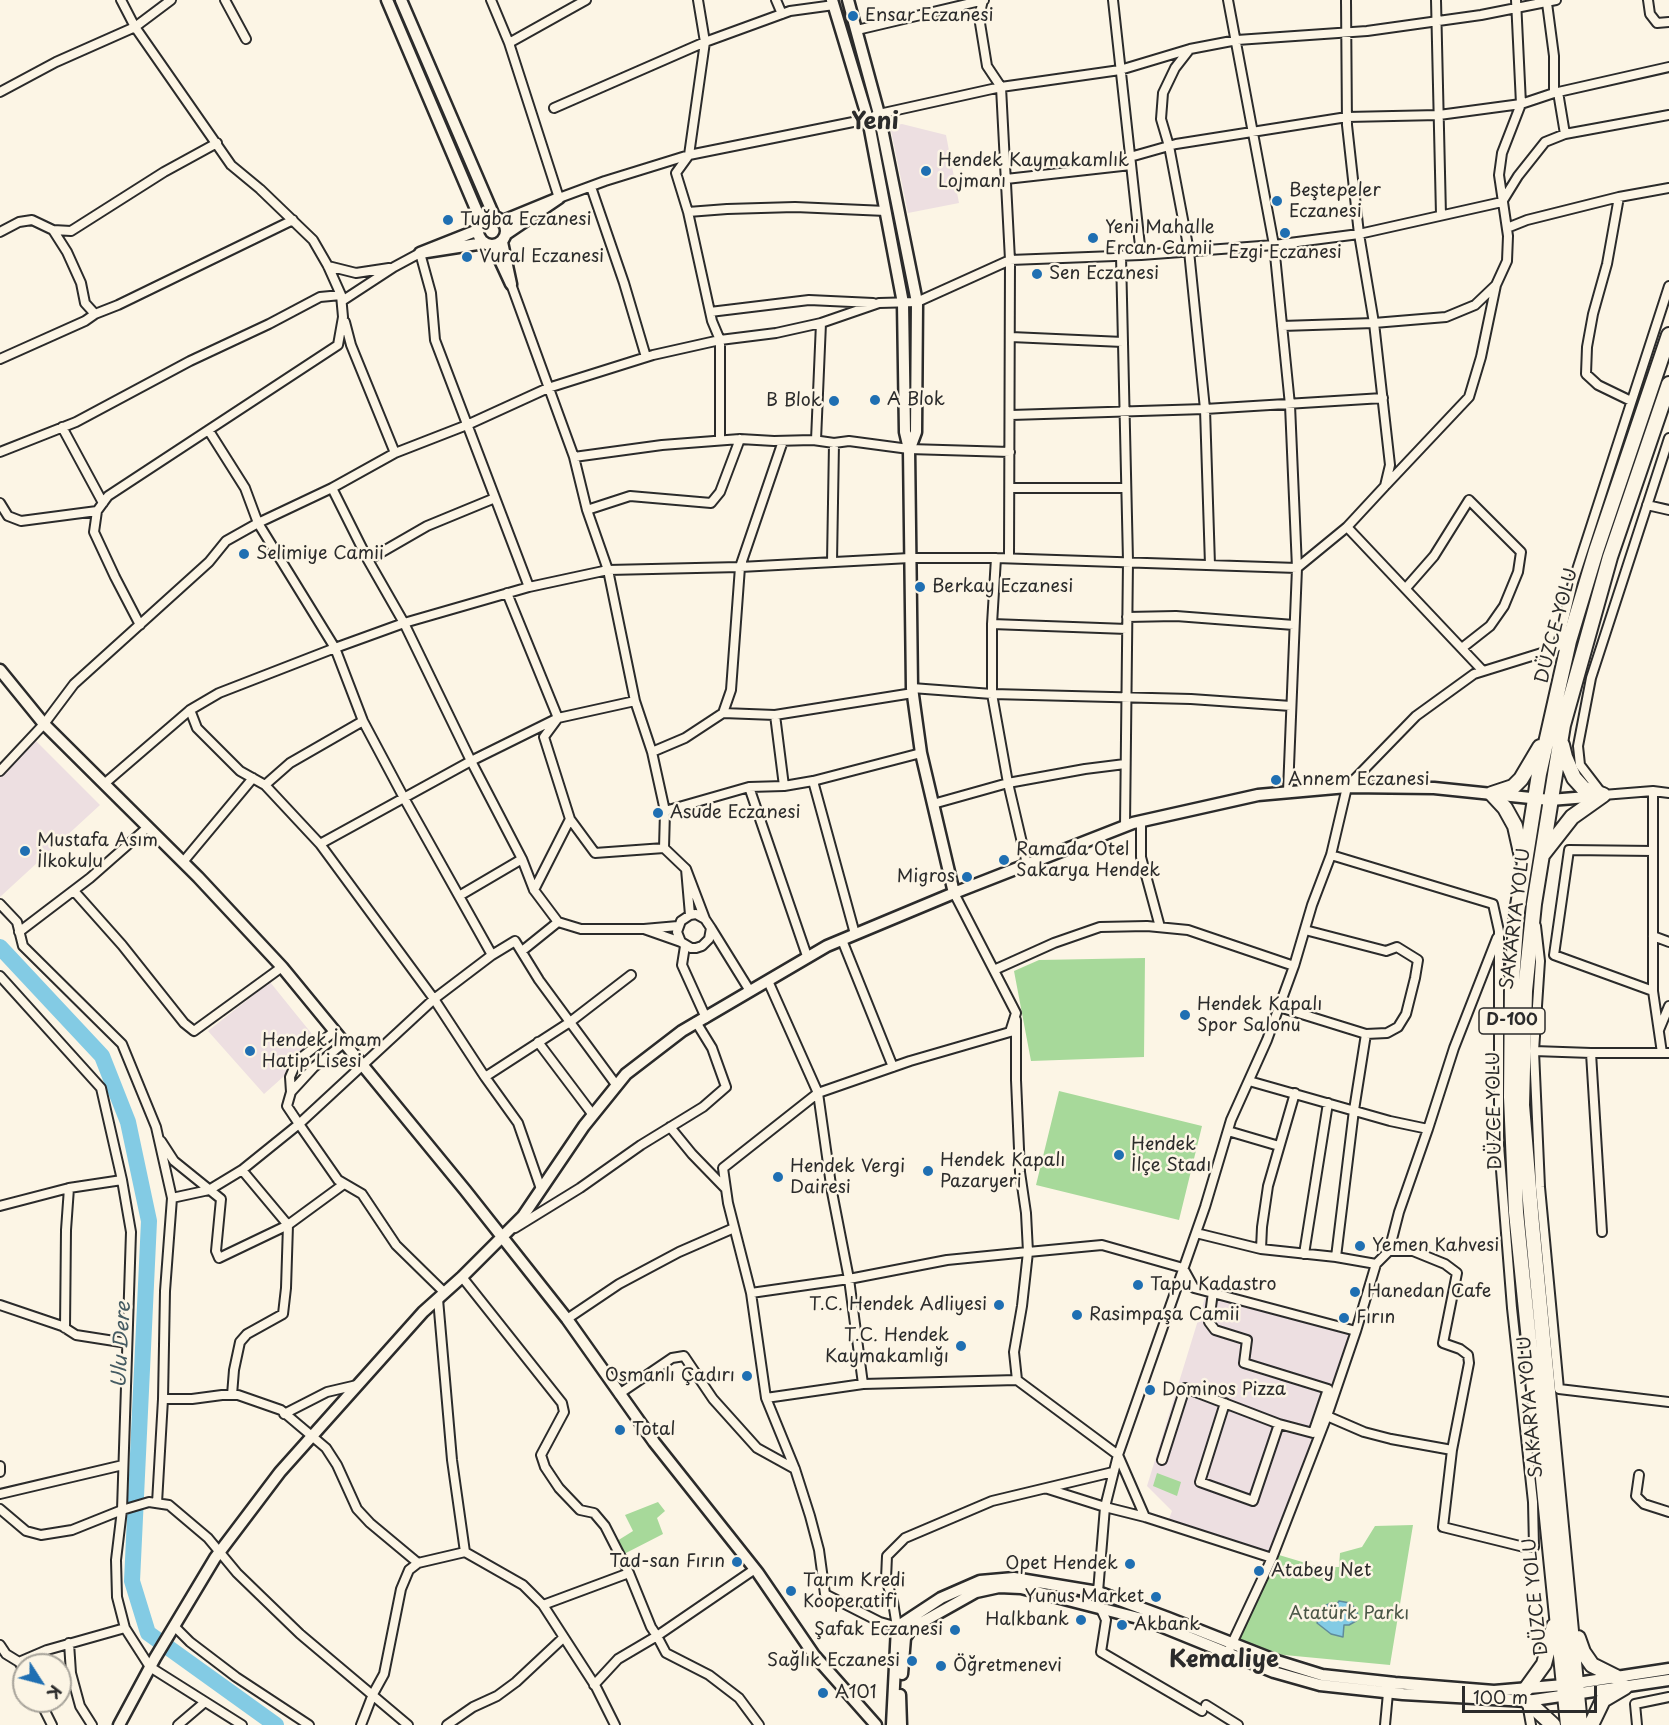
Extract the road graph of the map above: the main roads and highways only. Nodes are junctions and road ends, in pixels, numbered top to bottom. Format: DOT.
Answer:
graph roads {
  1 [pos="387,0"];
  2 [pos="401,0"];
  3 [pos="848,0"];
  4 [pos="833,2"];
  5 [pos="498,218"];
  6 [pos="479,226"];
  7 [pos="496,241"];
  8 [pos="511,284"];
  9 [pos="1669,335"];
  10 [pos="1669,384"];
  11 [pos="909,448"];
  12 [pos="0,670"];
  13 [pos="1555,734"];
  14 [pos="1492,794"];
  15 [pos="1603,795"];
  16 [pos="1535,798"];
  17 [pos="1550,800"];
  18 [pos="1541,856"];
  19 [pos="1524,865"];
  20 [pos="954,893"];
  21 [pos="501,1237"];
  22 [pos="1563,1613"];
  23 [pos="1230,1648"];
  24 [pos="1669,1669"];
  25 [pos="1669,1680"];
  26 [pos="1621,1682"];
  27 [pos="1571,1689"];
  28 [pos="1526,1695"];
  29 [pos="119,1725"];
  30 [pos="876,1725"];
  31 [pos="892,1725"];
  32 [pos="901,1725"];
  33 [pos="1553,1725"];
  34 [pos="1568,1725"];
  35 [pos="1580,1725"];
  36 [pos="1591,1725"];
  1 -- 6 [label="main road"];
  2 -- 5 [label="main road"];
  3 -- 11 [label="main road"];
  4 -- 11 [label="main road"];
  5 -- 6 [label="main road"];
  5 -- 7 [label="main road"];
  5 -- 7 [label="main road"];
  6 -- 7 [label="main road"];
  6 -- 7 [label="main road"];
  7 -- 8 [label="main road"];
  9 -- 13 [label="highway, DÜZCE YOLU / D-100"];
  10 -- 13 [label="highway, SAKARYA YOLU / D-100"];
  11 -- 20 [label="main road"];
  12 -- 21 [label="main road"];
  13 -- 14 [label="highway"];
  13 -- 15 [label="highway"];
  13 -- 16 [label="highway, DÜZCE YOLU / D-100"];
  13 -- 17 [label="highway, SAKARYA YOLU / D-100"];
  14 -- 16 [label="main road"];
  14 -- 19 [label="highway"];
  14 -- 20 [label="main road"];
  15 -- 17 [label="main road"];
  15 -- 18 [label="highway"];
  16 -- 17 [label="main road"];
  16 -- 19 [label="highway, DÜZCE YOLU / D-100"];
  17 -- 18 [label="highway, SAKARYA YOLU / D-100"];
  18 -- 22 [label="highway, SAKARYA YOLU / D-100"];
  19 -- 22 [label="highway, DÜZCE YOLU / D-100"];
  20 -- 21 [label="main road"];
  21 -- 29 [label="main road"];
  21 -- 30 [label="main road"];
  22 -- 26 [label="highway"];
  22 -- 27 [label="highway, DÜZCE YOLU / D-100"];
  22 -- 28 [label="highway"];
  23 -- 28 [label="main road"];
  23 -- 28 [label="main road"];
  23 -- 31 [label="main road"];
  23 -- 32 [label="main road"];
  24 -- 26 [label="main road"];
  25 -- 26 [label="main road"];
  26 -- 27 [label="main road"];
  26 -- 36 [label="highway"];
  27 -- 28 [label="main road"];
  27 -- 34 [label="highway, DÜZCE YOLU / D-100"];
  27 -- 35 [label="highway, D-100"];
  28 -- 33 [label="highway"];
}
